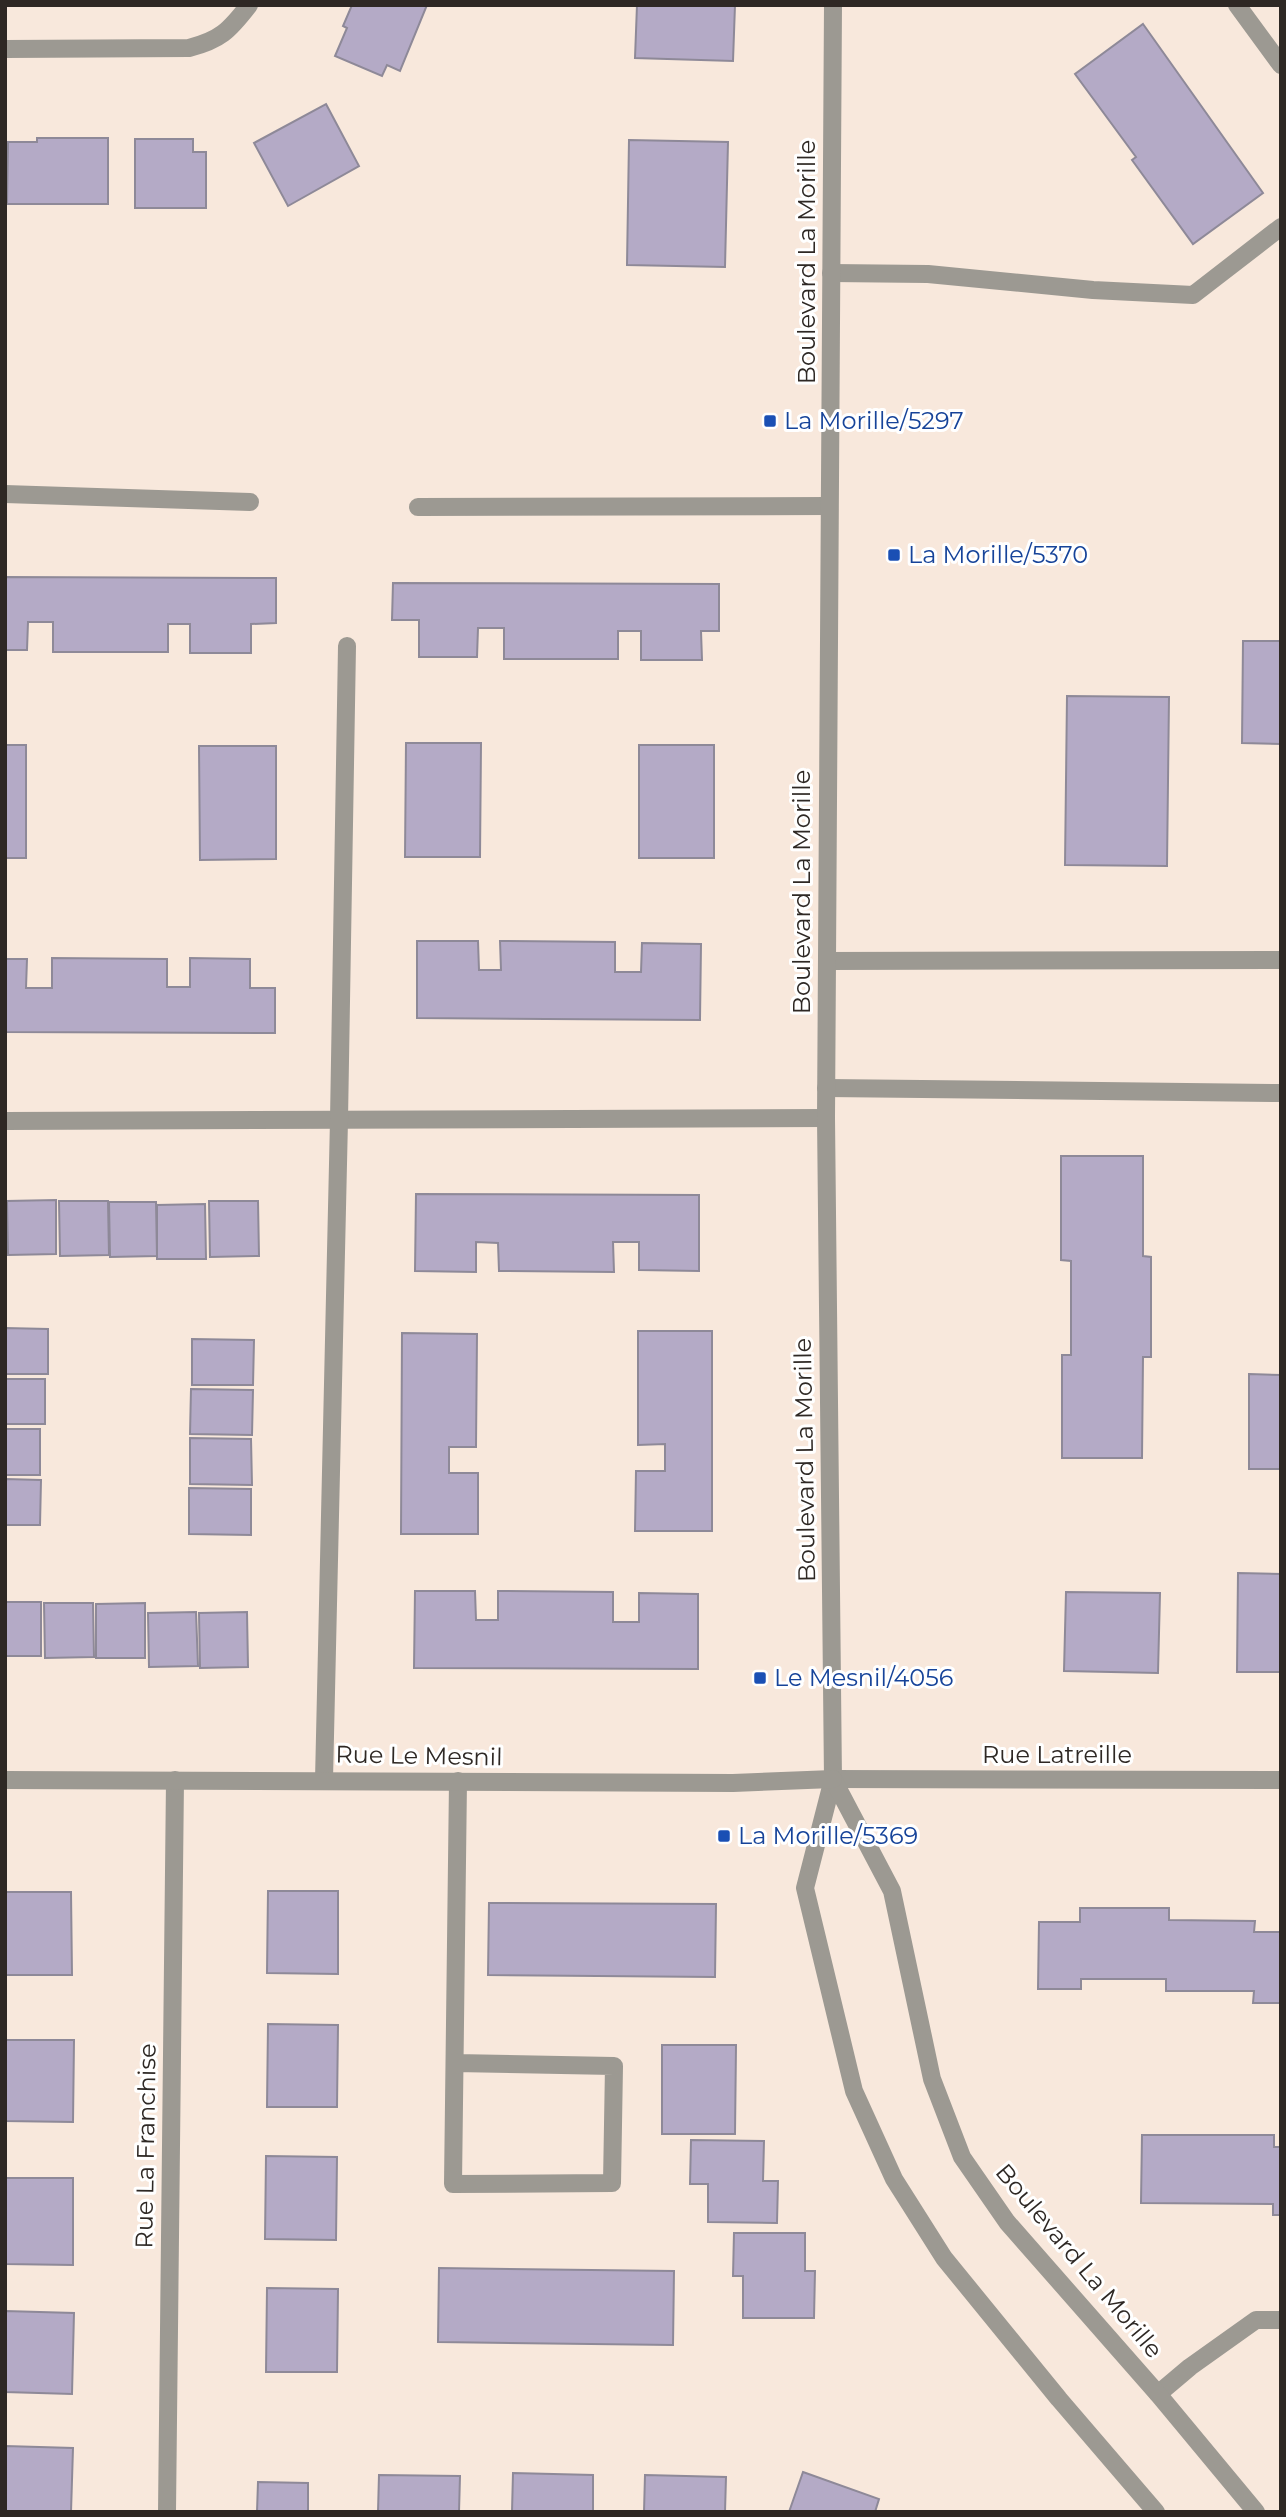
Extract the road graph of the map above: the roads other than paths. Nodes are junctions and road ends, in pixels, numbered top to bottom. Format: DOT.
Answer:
graph roads {
  1 [pos="249,5"];
  2 [pos="833,5"];
  3 [pos="1237,5"];
  4 [pos="5,49"];
  5 [pos="1281,65"];
  6 [pos="1281,227"];
  7 [pos="831,273"];
  8 [pos="5,494"];
  9 [pos="250,502"];
  10 [pos="828,506"];
  11 [pos="418,508"];
  12 [pos="347,646"];
  13 [pos="1281,960"];
  14 [pos="827,961"];
  15 [pos="826,1088"];
  16 [pos="1281,1093"];
  17 [pos="826,1118"];
  18 [pos="340,1119"];
  19 [pos="5,1121"];
  20 [pos="833,1779"];
  21 [pos="5,1780"];
  22 [pos="175,1780"];
  23 [pos="324,1780"];
  24 [pos="1281,1780"];
  25 [pos="458,1781"];
  26 [pos="455,2063"];
  27 [pos="1281,2320"];
  28 [pos="1158,2394"];
  29 [pos="167,2512"];
  30 [pos="1156,2512"];
  31 [pos="1255,2512"];
  1 -- 4 [label="street"];
  2 -- 7 [label="street, Boulevard La Morille"];
  3 -- 5 [label="street"];
  6 -- 7 [label="street"];
  7 -- 10 [label="street, Boulevard La Morille"];
  8 -- 9 [label="street"];
  10 -- 11 [label="street"];
  10 -- 14 [label="street, Boulevard La Morille"];
  12 -- 18 [label="street"];
  13 -- 14 [label="street"];
  14 -- 15 [label="street, Boulevard La Morille"];
  15 -- 16 [label="street"];
  15 -- 17 [label="street, Boulevard La Morille"];
  17 -- 18 [label="street"];
  17 -- 20 [label="street, Boulevard La Morille"];
  18 -- 19 [label="street"];
  18 -- 23 [label="street"];
  20 -- 24 [label="street, Rue Latreille"];
  20 -- 25 [label="street, Rue Le Mesnil"];
  20 -- 28 [label="street, Boulevard La Morille"];
  20 -- 30 [label="street, Boulevard La Morille"];
  21 -- 22 [label="street, Rue Le Mesnil"];
  22 -- 23 [label="street, Rue Le Mesnil"];
  22 -- 29 [label="street, Rue La Franchise"];
  23 -- 25 [label="street, Rue Le Mesnil"];
  25 -- 26 [label="street"];
  26 -- 26 [label="street"];
  27 -- 28 [label="street"];
  28 -- 31 [label="street, Boulevard La Morille"];
}
